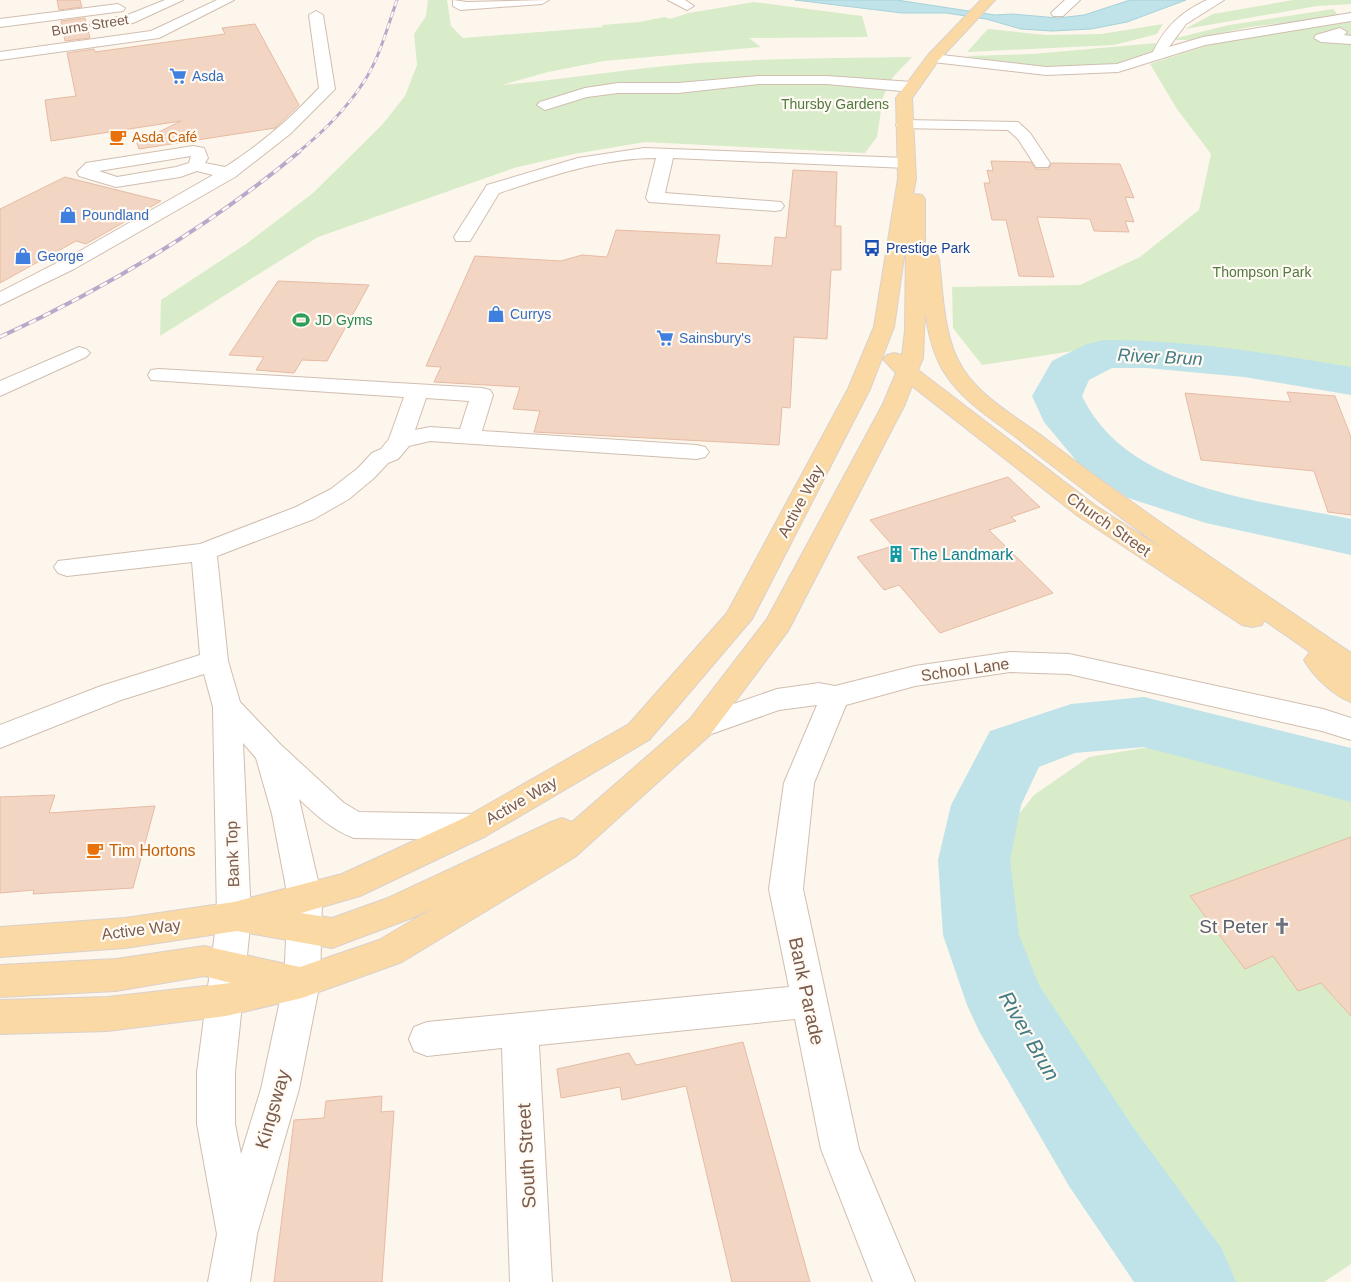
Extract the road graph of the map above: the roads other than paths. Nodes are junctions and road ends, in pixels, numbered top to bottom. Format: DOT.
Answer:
graph roads {
  1 [pos="176,0"];
  2 [pos="227,0"];
  3 [pos="542,0"];
  4 [pos="1073,0"];
  5 [pos="1217,0"];
  6 [pos="460,3"];
  7 [pos="984,4"];
  8 [pos="144,6"];
  9 [pos="1058,13"];
  10 [pos="316,15"];
  11 [pos="1351,17"];
  12 [pos="128,20"];
  13 [pos="0,23"];
  14 [pos="79,27"];
  15 [pos="1351,30"];
  16 [pos="131,38"];
  17 [pos="1351,40"];
  18 [pos="1161,50"];
  19 [pos="938,52"];
  20 [pos="0,56"];
  21 [pos="912,87"];
  22 [pos="545,105"];
  23 [pos="904,125"];
  24 [pos="666,153"];
  25 [pos="1042,163"];
  26 [pos="195,166"];
  27 [pos="907,171"];
  28 [pos="229,173"];
  29 [pos="916,199"];
  30 [pos="775,206"];
  31 [pos="463,236"];
  32 [pos="0,299"];
  33 [pos="880,340"];
  34 [pos="79,353"];
  35 [pos="907,372"];
  36 [pos="159,375"];
  37 [pos="964,385"];
  38 [pos="0,389"];
  39 [pos="859,389"];
  40 [pos="417,391"];
  41 [pos="469,437"];
  42 [pos="399,443"];
  43 [pos="697,452"];
  44 [pos="204,552"];
  45 [pos="67,567"];
  46 [pos="214,661"];
  47 [pos="1351,667"];
  48 [pos="1351,691"];
  49 [pos="835,697"];
  50 [pos="227,707"];
  51 [pos="700,727"];
  52 [pos="1351,730"];
  53 [pos="0,737"];
  54 [pos="270,753"];
  55 [pos="608,809"];
  56 [pos="475,827"];
  57 [pos="305,913"];
  58 [pos="234,917"];
  59 [pos="0,942"];
  60 [pos="0,981"];
  61 [pos="302,982"];
  62 [pos="227,983"];
  63 [pos="809,1002"];
  64 [pos="0,1017"];
  65 [pos="520,1031"];
  66 [pos="427,1039"];
  67 [pos="236,1234"];
  68 [pos="229,1282"];
  69 [pos="531,1282"];
  70 [pos="894,1282"];
  1 -- 8 [label="street, Burns Street"];
  2 -- 16 [label="street"];
  3 -- 6 [label="street"];
  4 -- 9 [label="street"];
  5 -- 18 [label="street"];
  7 -- 19 [label="main road"];
  8 -- 12 [label="street, Burns Street"];
  8 -- 13 [label="street"];
  10 -- 28 [label="street"];
  11 -- 18 [label="street"];
  12 -- 14 [label="street, Burns Street"];
  12 -- 16 [label="street"];
  15 -- 17 [label="street"];
  16 -- 20 [label="street"];
  18 -- 19 [label="street"];
  19 -- 21 [label="main road"];
  21 -- 22 [label="street"];
  21 -- 23 [label="main road"];
  23 -- 25 [label="street"];
  23 -- 27 [label="main road"];
  24 -- 27 [label="street"];
  24 -- 30 [label="street"];
  24 -- 31 [label="street"];
  26 -- 26 [label="street"];
  26 -- 28 [label="street"];
  27 -- 29 [label="main road"];
  27 -- 33 [label="main road, Active Way"];
  28 -- 32 [label="street"];
  29 -- 35 [label="main road"];
  29 -- 37 [label="main road, Church Street"];
  33 -- 35 [label="main road, Church Street"];
  33 -- 39 [label="main road, Active Way"];
  34 -- 38 [label="street"];
  35 -- 37 [label="main road"];
  35 -- 39 [label="main road"];
  35 -- 48 [label="main road, Church Street"];
  35 -- 51 [label="main road"];
  36 -- 40 [label="street"];
  37 -- 47 [label="main road, Church Street"];
  39 -- 56 [label="main road, Active Way"];
  40 -- 41 [label="street"];
  40 -- 42 [label="street"];
  41 -- 42 [label="street"];
  41 -- 43 [label="street"];
  42 -- 44 [label="street"];
  44 -- 45 [label="street"];
  44 -- 46 [label="street, Bank Top"];
  46 -- 50 [label="street, Bank Top"];
  46 -- 53 [label="street"];
  49 -- 51 [label="street, School Lane"];
  49 -- 52 [label="street, School Lane"];
  49 -- 63 [label="street, Bank Parade"];
  50 -- 54 [label="street, Bank Top"];
  50 -- 58 [label="street, Bank Top"];
  51 -- 55 [label="main road"];
  54 -- 56 [label="street, Bank Top"];
  54 -- 57 [label="street, Bank Top"];
  55 -- 57 [label="main road"];
  55 -- 61 [label="main road"];
  56 -- 57 [label="main road, Active Way"];
  57 -- 58 [label="main road, Active Way"];
  57 -- 61 [label="street, Bank Top"];
  58 -- 59 [label="main road, Active Way"];
  58 -- 62 [label="street, Bank Top"];
  60 -- 62 [label="main road"];
  61 -- 62 [label="main road"];
  61 -- 67 [label="street, Kingsway"];
  62 -- 64 [label="main road"];
  62 -- 67 [label="street, Kingsway"];
  63 -- 65 [label="street"];
  63 -- 70 [label="street, Bank Parade"];
  65 -- 66 [label="street"];
  65 -- 69 [label="street, South Street"];
  67 -- 68 [label="street, Kingsway"];
}
